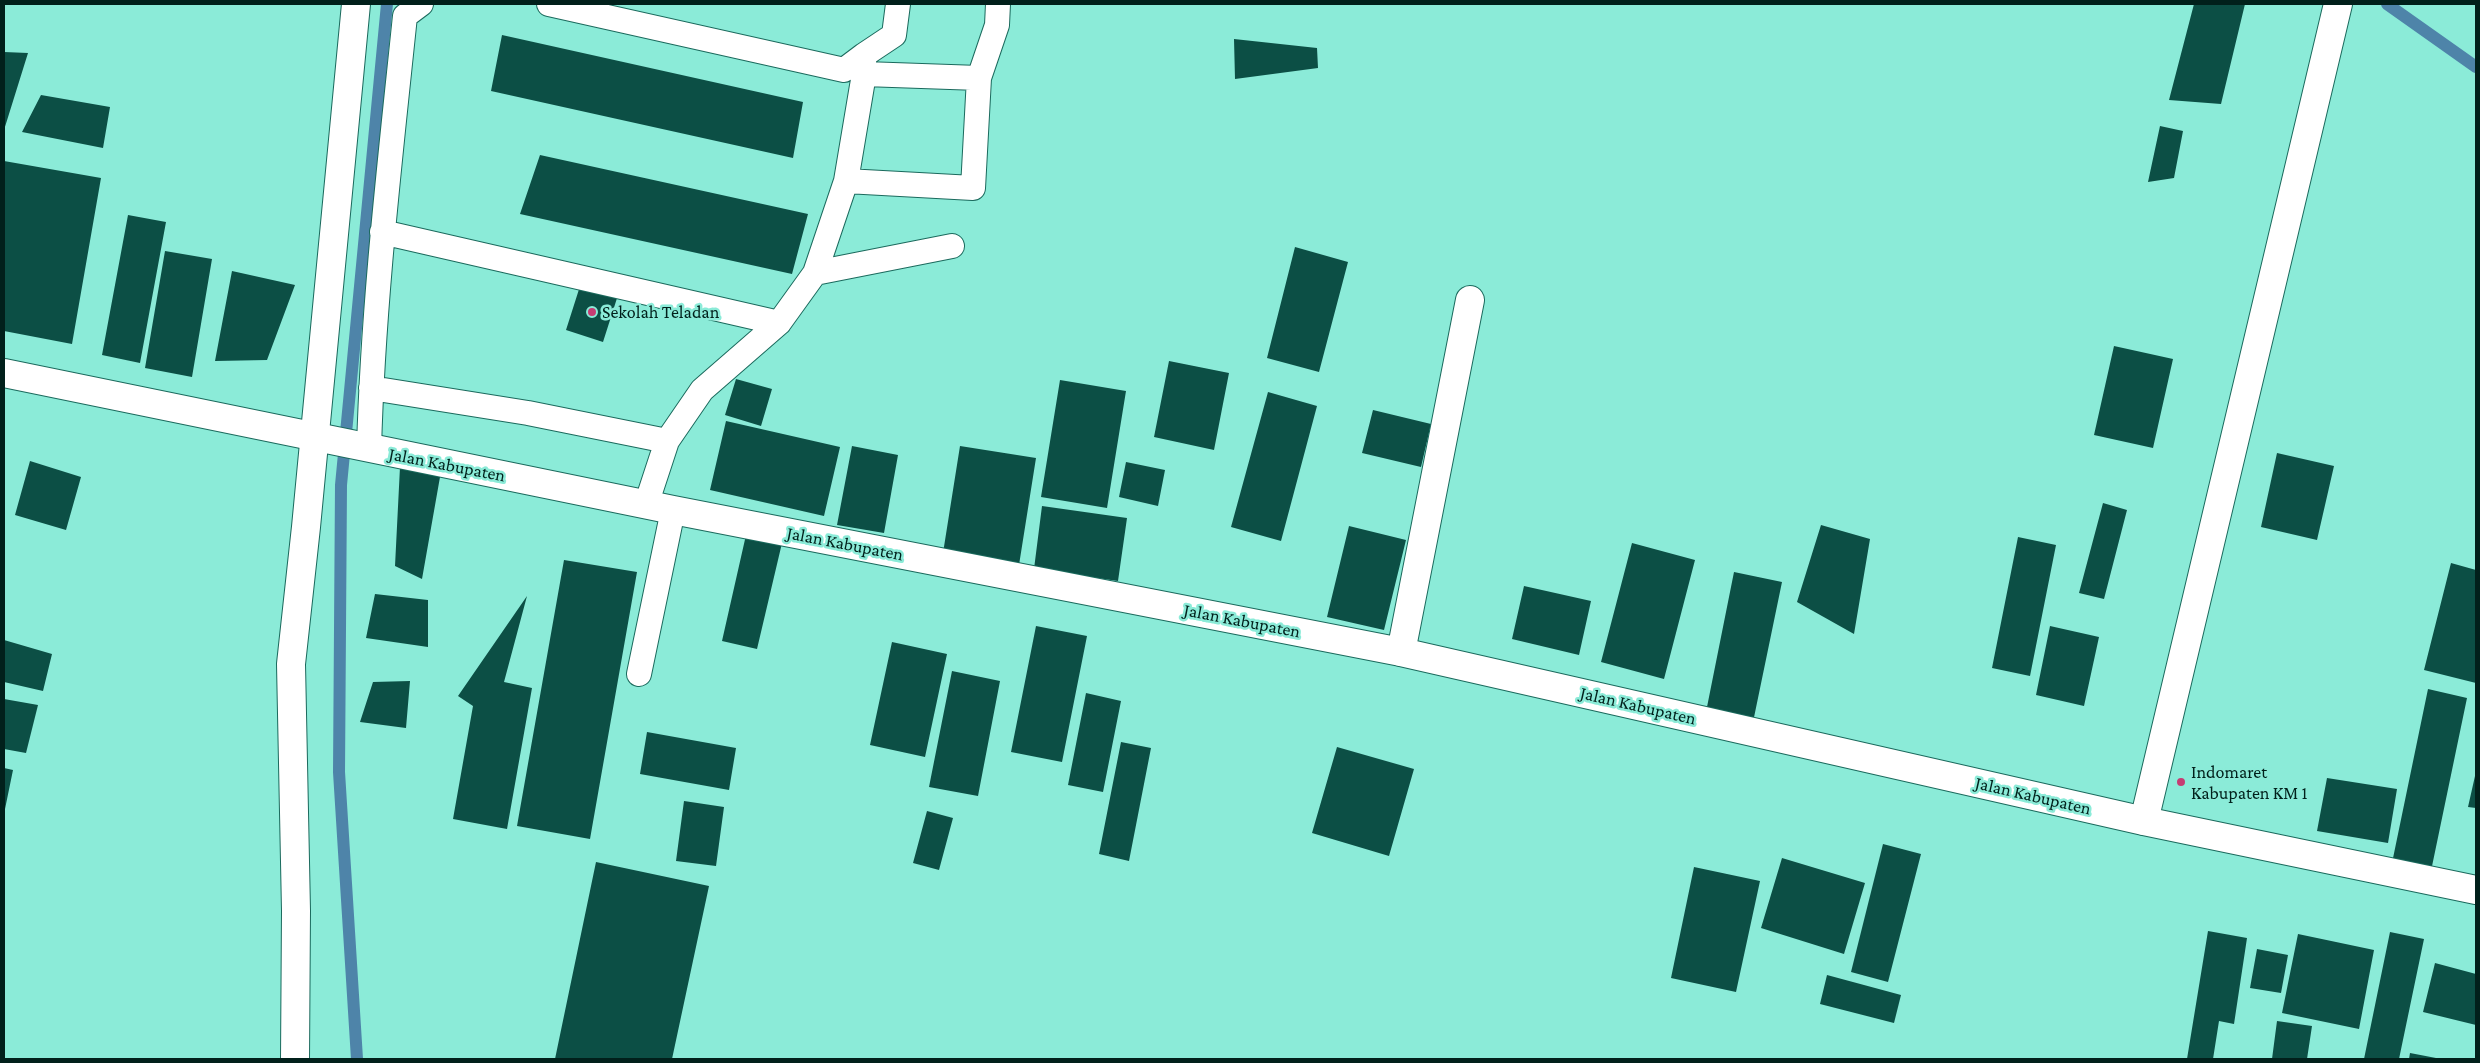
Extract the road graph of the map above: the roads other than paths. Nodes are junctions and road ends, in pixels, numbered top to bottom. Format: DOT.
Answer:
graph roads {
  1 [pos="356,4"];
  2 [pos="549,4"];
  3 [pos="898,4"];
  4 [pos="998,4"];
  5 [pos="2338,4"];
  6 [pos="410,8"];
  7 [pos="864,65"];
  8 [pos="979,78"];
  9 [pos="846,181"];
  10 [pos="382,232"];
  11 [pos="952,246"];
  12 [pos="815,273"];
  13 [pos="1470,300"];
  14 [pos="779,323"];
  15 [pos="4,373"];
  16 [pos="370,388"];
  17 [pos="667,441"];
  18 [pos="341,443"];
  19 [pos="646,505"];
  20 [pos="673,510"];
  21 [pos="1401,652"];
  22 [pos="640,674"];
  23 [pos="2144,821"];
  24 [pos="2476,890"];
  25 [pos="295,1059"];
  1 -- 18 [label="main road"];
  2 -- 7 [label="lane"];
  3 -- 7 [label="lane"];
  4 -- 8 [label="lane"];
  5 -- 23 [label="main road"];
  6 -- 10 [label="lane"];
  7 -- 8 [label="lane"];
  7 -- 9 [label="lane"];
  8 -- 9 [label="lane"];
  9 -- 12 [label="lane"];
  10 -- 14 [label="lane"];
  10 -- 16 [label="lane"];
  11 -- 12 [label="lane"];
  12 -- 14 [label="lane"];
  13 -- 21 [label="main road"];
  14 -- 17 [label="lane"];
  15 -- 18 [label="main road, Jalan Kabupaten"];
  16 -- 17 [label="lane"];
  16 -- 18 [label="lane"];
  17 -- 19 [label="lane"];
  18 -- 19 [label="main road, Jalan Kabupaten"];
  18 -- 25 [label="main road"];
  19 -- 20 [label="main road, Jalan Kabupaten"];
  20 -- 21 [label="main road, Jalan Kabupaten"];
  20 -- 22 [label="lane"];
  21 -- 23 [label="main road, Jalan Kabupaten"];
  23 -- 24 [label="main road, Jalan Kabupaten"];
}
